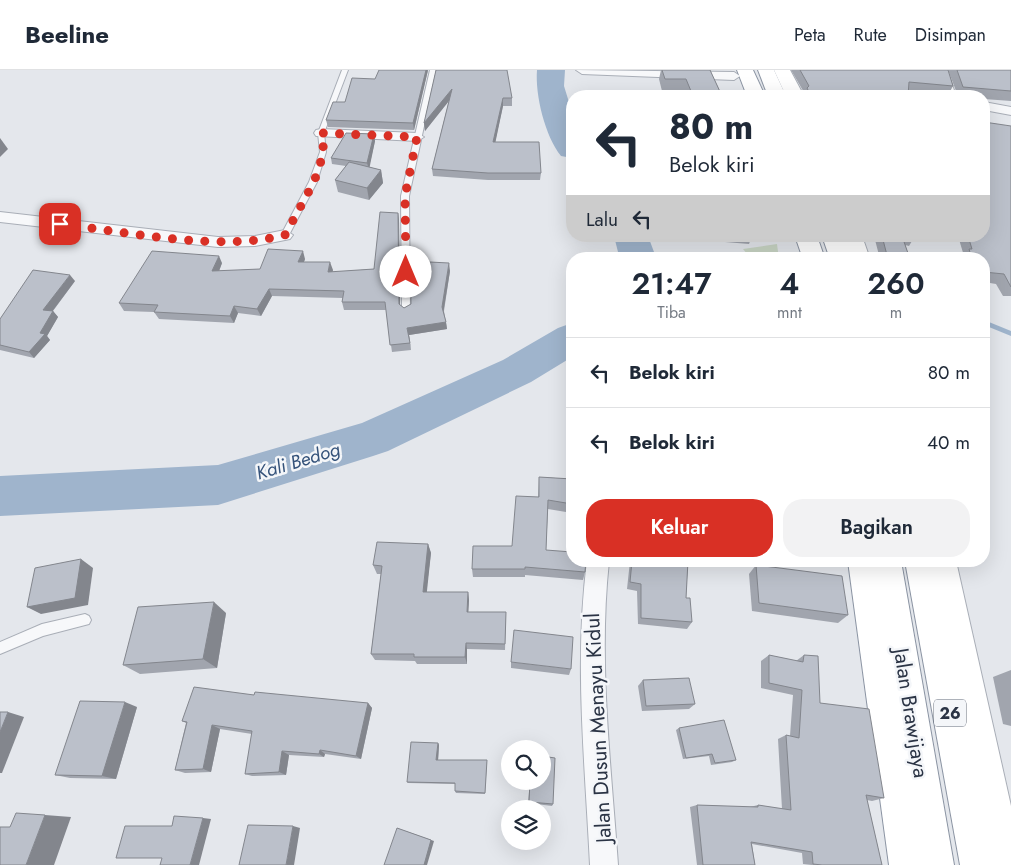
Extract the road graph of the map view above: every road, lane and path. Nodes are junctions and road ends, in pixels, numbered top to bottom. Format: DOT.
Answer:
graph roads {
  1 [pos="345,70"];
  2 [pos="433,70"];
  3 [pos="582,70"];
  4 [pos="766,70"];
  5 [pos="782,70"];
  6 [pos="944,70"];
  7 [pos="737,72"];
  8 [pos="740,90"];
  9 [pos="751,90"];
  10 [pos="775,90"];
  11 [pos="792,90"];
  12 [pos="951,90"];
  13 [pos="990,107"];
  14 [pos="1011,111"];
  15 [pos="321,133"];
  16 [pos="417,137"];
  17 [pos="0,217"];
  18 [pos="285,235"];
  19 [pos="406,311"];
  20 [pos="597,567"];
  21 [pos="864,567"];
  22 [pos="887,567"];
  23 [pos="921,567"];
  24 [pos="941,567"];
  25 [pos="86,620"];
  26 [pos="0,648"];
  27 [pos="604,865"];
  28 [pos="908,865"];
  29 [pos="935,865"];
  30 [pos="979,865"];
  31 [pos="1005,865"];
  1 -- 15 [label="lane"];
  2 -- 16 [label="lane"];
  3 -- 7 [label="street"];
  4 -- 10 [label="main road"];
  5 -- 11 [label="main road"];
  6 -- 12 [label="lane"];
  7 -- 8 [label="main road"];
  7 -- 9 [label="main road"];
  13 -- 14 [label="street"];
  15 -- 16 [label="street"];
  15 -- 18 [label="lane"];
  16 -- 19 [label="lane"];
  17 -- 18 [label="street"];
  20 -- 27 [label="street, Jalan Dusun Menayu Kidul"];
  21 -- 28 [label="main road"];
  22 -- 29 [label="main road, Jalan Brawijaya / 26"];
  23 -- 30 [label="main road, Jalan Brawijaya / 26"];
  24 -- 31 [label="main road"];
  25 -- 26 [label="lane"];
}
